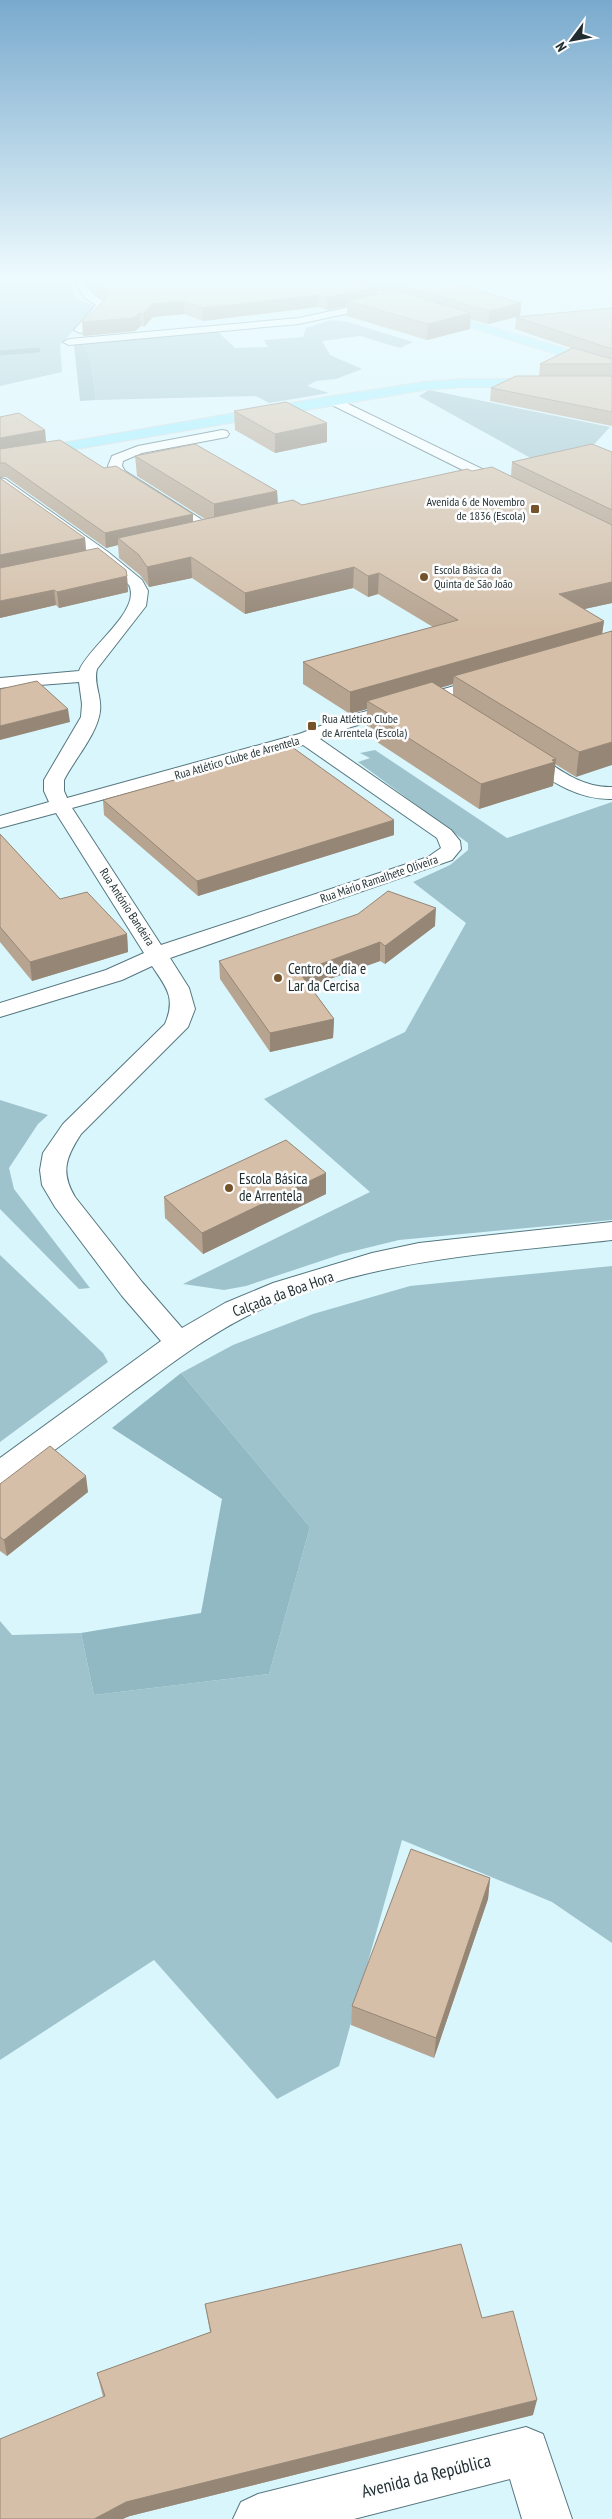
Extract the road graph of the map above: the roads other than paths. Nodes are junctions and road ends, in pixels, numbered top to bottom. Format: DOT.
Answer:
graph roads {
  1 [pos="351,398"];
  2 [pos="332,400"];
  3 [pos="222,434"];
  4 [pos="0,458"];
  5 [pos="0,482"];
  6 [pos="520,493"];
  7 [pos="229,527"];
  8 [pos="210,531"];
  9 [pos="191,536"];
  10 [pos="123,550"];
  11 [pos="103,555"];
  12 [pos="85,559"];
  13 [pos="86,676"];
  14 [pos="507,676"];
  15 [pos="0,683"];
  16 [pos="433,697"];
  17 [pos="455,711"];
  18 [pos="306,738"];
  19 [pos="509,745"];
  20 [pos="612,793"];
  21 [pos="61,806"];
  22 [pos="0,822"];
  23 [pos="157,953"];
  24 [pos="0,1010"];
  25 [pos="612,1231"];
  26 [pos="179,1343"];
  27 [pos="0,1474"];
  28 [pos="258,2519"];
  29 [pos="547,2519"];
  1 -- 2 [label="main road"];
  2 -- 4 [label="main road"];
  2 -- 6 [label="street"];
  3 -- 8 [label="street"];
  5 -- 11 [label="street"];
  7 -- 8 [label="street"];
  8 -- 9 [label="street"];
  10 -- 11 [label="street"];
  11 -- 12 [label="street"];
  11 -- 13 [label="street"];
  13 -- 15 [label="street"];
  13 -- 21 [label="street, Rua António Bandeira"];
  14 -- 16 [label="street, Rua Atlético Clube de Arrentela"];
  16 -- 17 [label="street"];
  16 -- 18 [label="street, Rua Atlético Clube de Arrentela"];
  18 -- 21 [label="street, Rua Atlético Clube de Arrentela"];
  18 -- 23 [label="street, Rua Mário Ramalhete Oliveira"];
  19 -- 20 [label="street"];
  21 -- 22 [label="street, Rua Atlético Clube de Arrentela"];
  21 -- 23 [label="street, Rua António Bandeira"];
  23 -- 24 [label="street"];
  23 -- 26 [label="street, Rua António Bandeira"];
  25 -- 26 [label="street, Calçada da Boa Hora"];
  26 -- 27 [label="street, Calçada da Boa Hora"];
  28 -- 29 [label="street, Avenida da República"];
}
